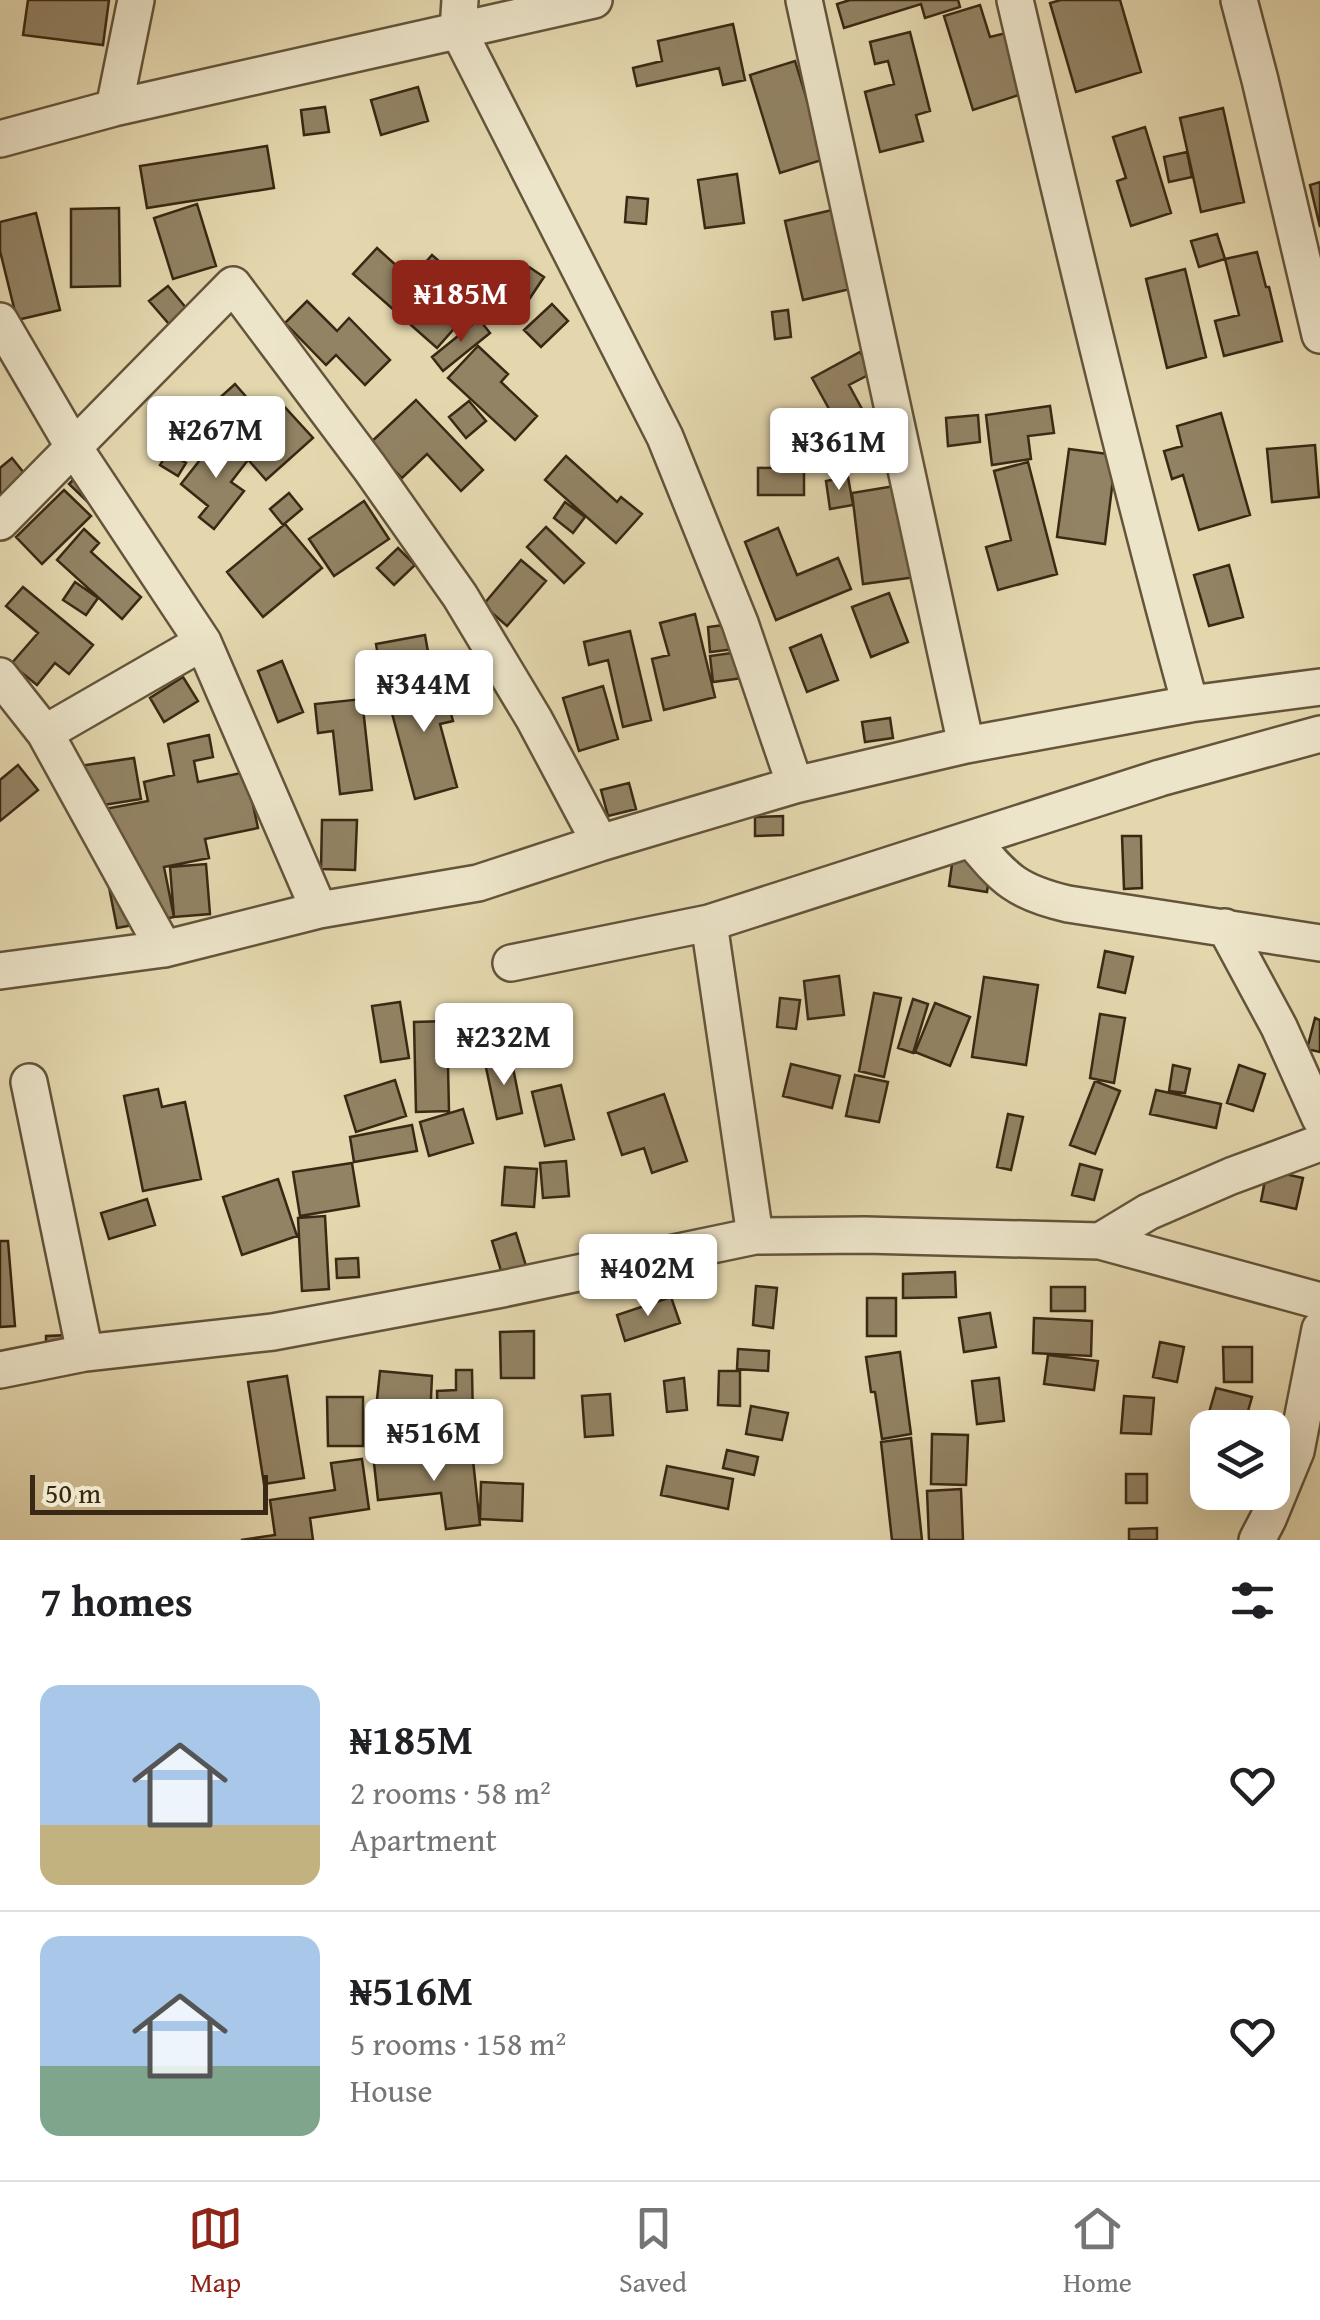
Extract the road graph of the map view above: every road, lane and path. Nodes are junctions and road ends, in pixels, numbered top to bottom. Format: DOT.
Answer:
graph roads {
  1 [pos="136,0"];
  2 [pos="594,0"];
  3 [pos="804,0"];
  4 [pos="1015,0"];
  5 [pos="1239,0"];
  6 [pos="459,15"];
  7 [pos="114,108"];
  8 [pos="0,139"];
  9 [pos="0,321"];
  10 [pos="1320,336"];
  11 [pos="72,446"];
  12 [pos="0,522"];
  13 [pos="203,642"];
  14 [pos="0,676"];
  15 [pos="1320,687"];
  16 [pos="1190,704"];
  17 [pos="45,733"];
  18 [pos="1320,734"];
  19 [pos="966,744"];
  20 [pos="795,784"];
  21 [pos="972,840"];
  22 [pos="600,843"];
  23 [pos="319,910"];
  24 [pos="709,923"];
  25 [pos="1225,927"];
  26 [pos="1320,944"];
  27 [pos="164,948"];
  28 [pos="511,963"];
  29 [pos="0,971"];
  30 [pos="29,1082"];
  31 [pos="1320,1118"];
  32 [pos="1320,1143"];
  33 [pos="755,1236"];
  34 [pos="1100,1240"];
  35 [pos="1320,1301"];
  36 [pos="1320,1329"];
  37 [pos="85,1353"];
  38 [pos="0,1370"];
  39 [pos="1257,1540"];
  1 -- 7 [label="street"];
  2 -- 6 [label="street"];
  3 -- 19 [label="street"];
  4 -- 16 [label="street"];
  5 -- 10 [label="street"];
  6 -- 7 [label="street"];
  6 -- 20 [label="street"];
  7 -- 8 [label="street"];
  9 -- 11 [label="street"];
  11 -- 12 [label="street"];
  11 -- 13 [label="street"];
  11 -- 22 [label="street"];
  13 -- 17 [label="street"];
  13 -- 23 [label="street"];
  14 -- 17 [label="street"];
  15 -- 16 [label="street"];
  16 -- 19 [label="street"];
  17 -- 27 [label="street"];
  18 -- 21 [label="street"];
  19 -- 20 [label="street"];
  20 -- 22 [label="street"];
  21 -- 24 [label="street"];
  21 -- 25 [label="street"];
  22 -- 23 [label="street"];
  23 -- 27 [label="street"];
  24 -- 28 [label="street"];
  24 -- 33 [label="street"];
  25 -- 26 [label="street"];
  25 -- 31 [label="street"];
  27 -- 29 [label="street"];
  30 -- 37 [label="street"];
  32 -- 34 [label="street"];
  33 -- 34 [label="street"];
  33 -- 37 [label="street"];
  34 -- 35 [label="street"];
  36 -- 39 [label="street"];
  37 -- 38 [label="street"];
}
